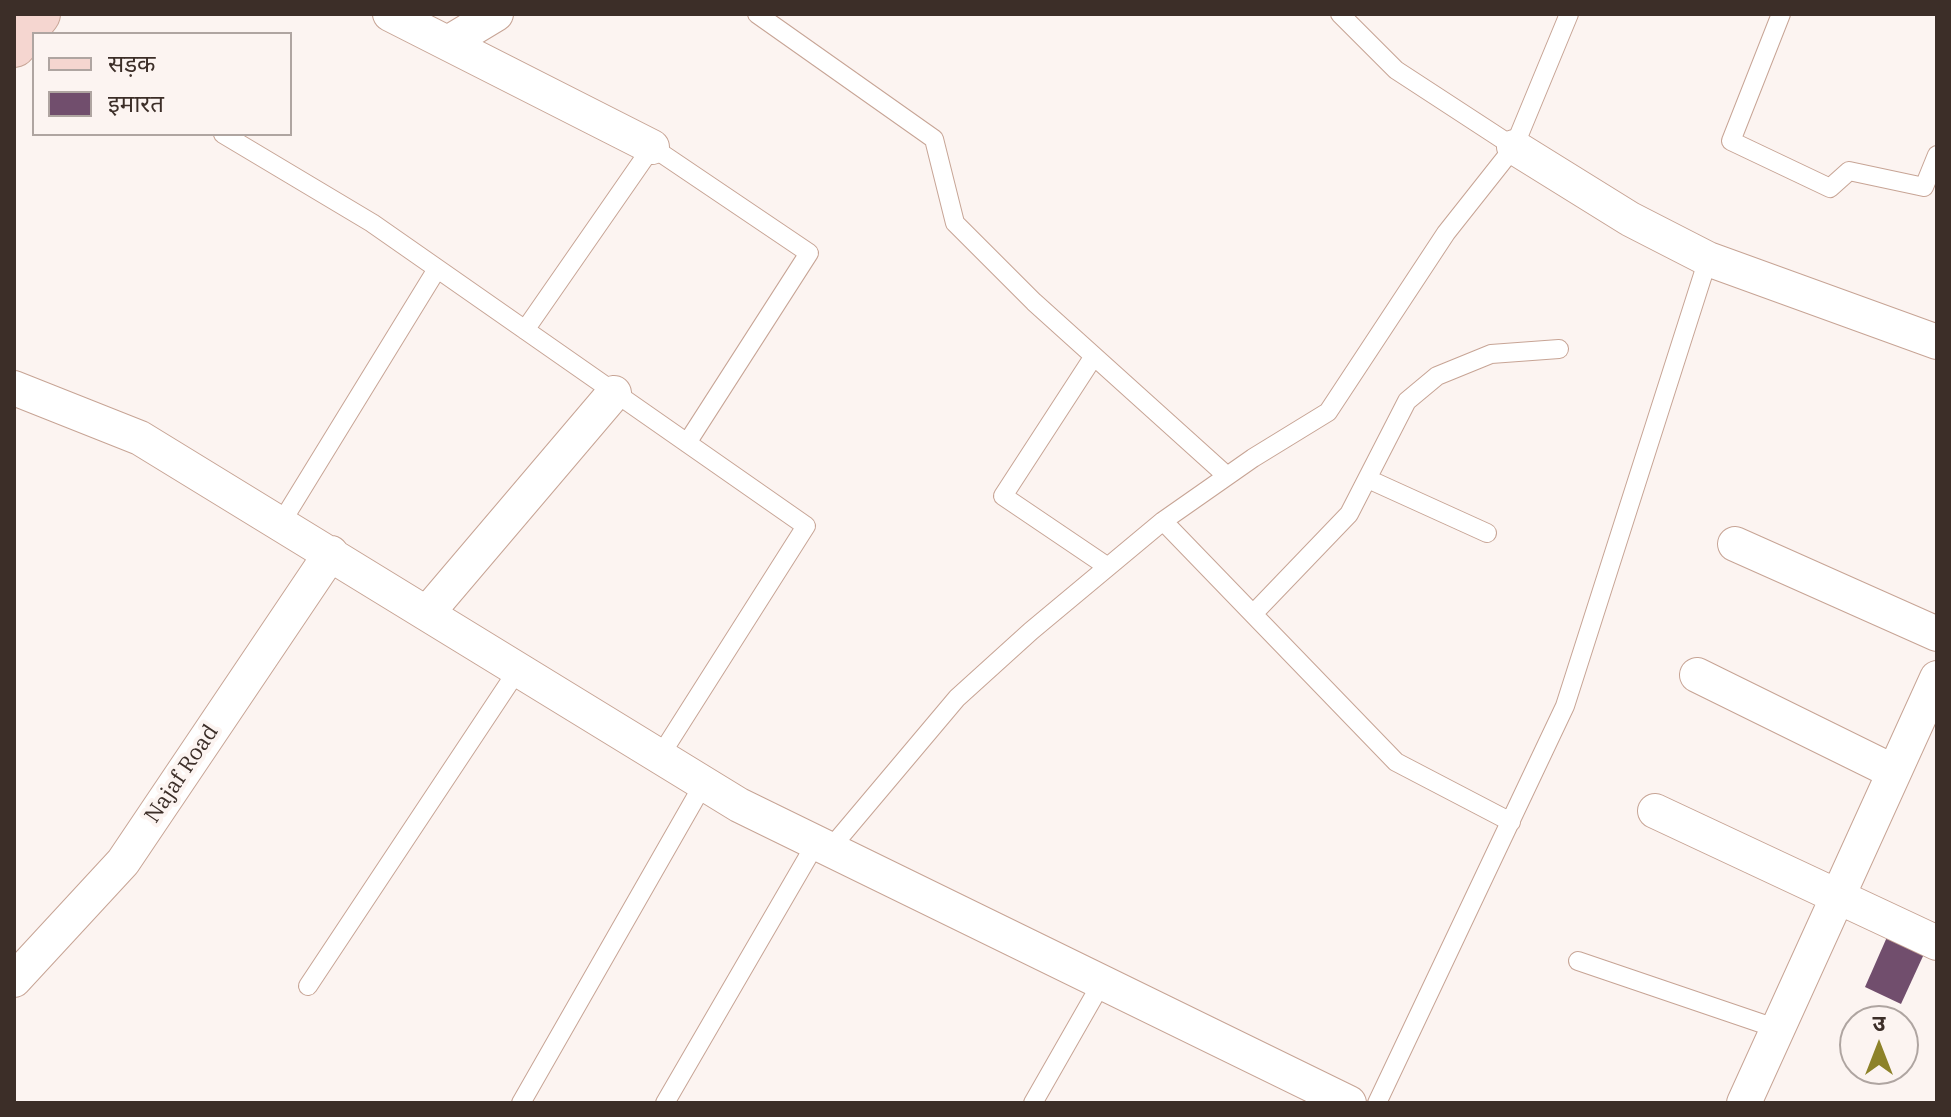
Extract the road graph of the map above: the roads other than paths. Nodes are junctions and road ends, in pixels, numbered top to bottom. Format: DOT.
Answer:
graph roads {
  1 [pos="390,14"];
  2 [pos="496,14"];
  3 [pos="757,14"];
  4 [pos="1340,14"];
  5 [pos="1569,14"];
  6 [pos="1781,14"];
  7 [pos="448,43"];
  8 [pos="226,136"];
  9 [pos="652,147"];
  10 [pos="1514,147"];
  11 [pos="1937,155"];
  12 [pos="1708,259"];
  13 [pos="437,269"];
  14 [pos="525,330"];
  15 [pos="1937,342"];
  16 [pos="1559,349"];
  17 [pos="1094,356"];
  18 [pos="14,388"];
  19 [pos="614,393"];
  20 [pos="687,443"];
  21 [pos="1227,476"];
  22 [pos="1368,479"];
  23 [pos="1163,521"];
  24 [pos="281,523"];
  25 [pos="1487,533"];
  26 [pos="1735,544"];
  27 [pos="331,553"];
  28 [pos="1108,567"];
  29 [pos="428,612"];
  30 [pos="1253,614"];
  31 [pos="1937,634"];
  32 [pos="519,668"];
  33 [pos="1697,675"];
  34 [pos="1937,678"];
  35 [pos="660,756"];
  36 [pos="1894,772"];
  37 [pos="704,783"];
  38 [pos="1655,811"];
  39 [pos="1511,822"];
  40 [pos="822,846"];
  41 [pos="1838,896"];
  42 [pos="1937,943"];
  43 [pos="1578,961"];
  44 [pos="14,980"];
  45 [pos="1101,984"];
  46 [pos="308,986"];
  47 [pos="1778,1029"];
  48 [pos="521,1103"];
  49 [pos="665,1103"];
  50 [pos="1033,1103"];
  51 [pos="1349,1103"];
  52 [pos="1377,1103"];
  53 [pos="1744,1103"];
  1 -- 7 [label="street"];
  2 -- 7 [label="street"];
  3 -- 17 [label="lane"];
  4 -- 10 [label="lane"];
  5 -- 10 [label="lane"];
  6 -- 11 [label="lane"];
  7 -- 9 [label="street"];
  8 -- 13 [label="lane"];
  9 -- 14 [label="lane"];
  9 -- 20 [label="lane"];
  10 -- 12 [label="street"];
  10 -- 21 [label="lane"];
  12 -- 15 [label="street"];
  12 -- 39 [label="lane"];
  13 -- 14 [label="lane"];
  13 -- 24 [label="lane"];
  14 -- 19 [label="lane"];
  16 -- 22 [label="lane"];
  17 -- 21 [label="lane"];
  17 -- 28 [label="lane"];
  18 -- 24 [label="street"];
  19 -- 20 [label="lane"];
  19 -- 29 [label="street"];
  20 -- 35 [label="lane"];
  21 -- 23 [label="lane"];
  22 -- 25 [label="lane"];
  22 -- 30 [label="lane"];
  23 -- 28 [label="lane"];
  23 -- 30 [label="lane"];
  24 -- 27 [label="street"];
  26 -- 31 [label="street"];
  27 -- 29 [label="street"];
  27 -- 44 [label="street, Najaf Road"];
  28 -- 40 [label="lane"];
  29 -- 32 [label="street"];
  30 -- 39 [label="lane"];
  32 -- 35 [label="street"];
  32 -- 46 [label="lane"];
  33 -- 36 [label="street"];
  34 -- 36 [label="street"];
  35 -- 37 [label="street"];
  36 -- 41 [label="street"];
  37 -- 40 [label="street"];
  37 -- 48 [label="lane"];
  38 -- 41 [label="street"];
  39 -- 52 [label="lane"];
  40 -- 45 [label="street"];
  40 -- 49 [label="lane"];
  41 -- 42 [label="street"];
  41 -- 47 [label="street"];
  43 -- 47 [label="lane"];
  45 -- 50 [label="lane"];
  45 -- 51 [label="street"];
  47 -- 53 [label="street"];
}
